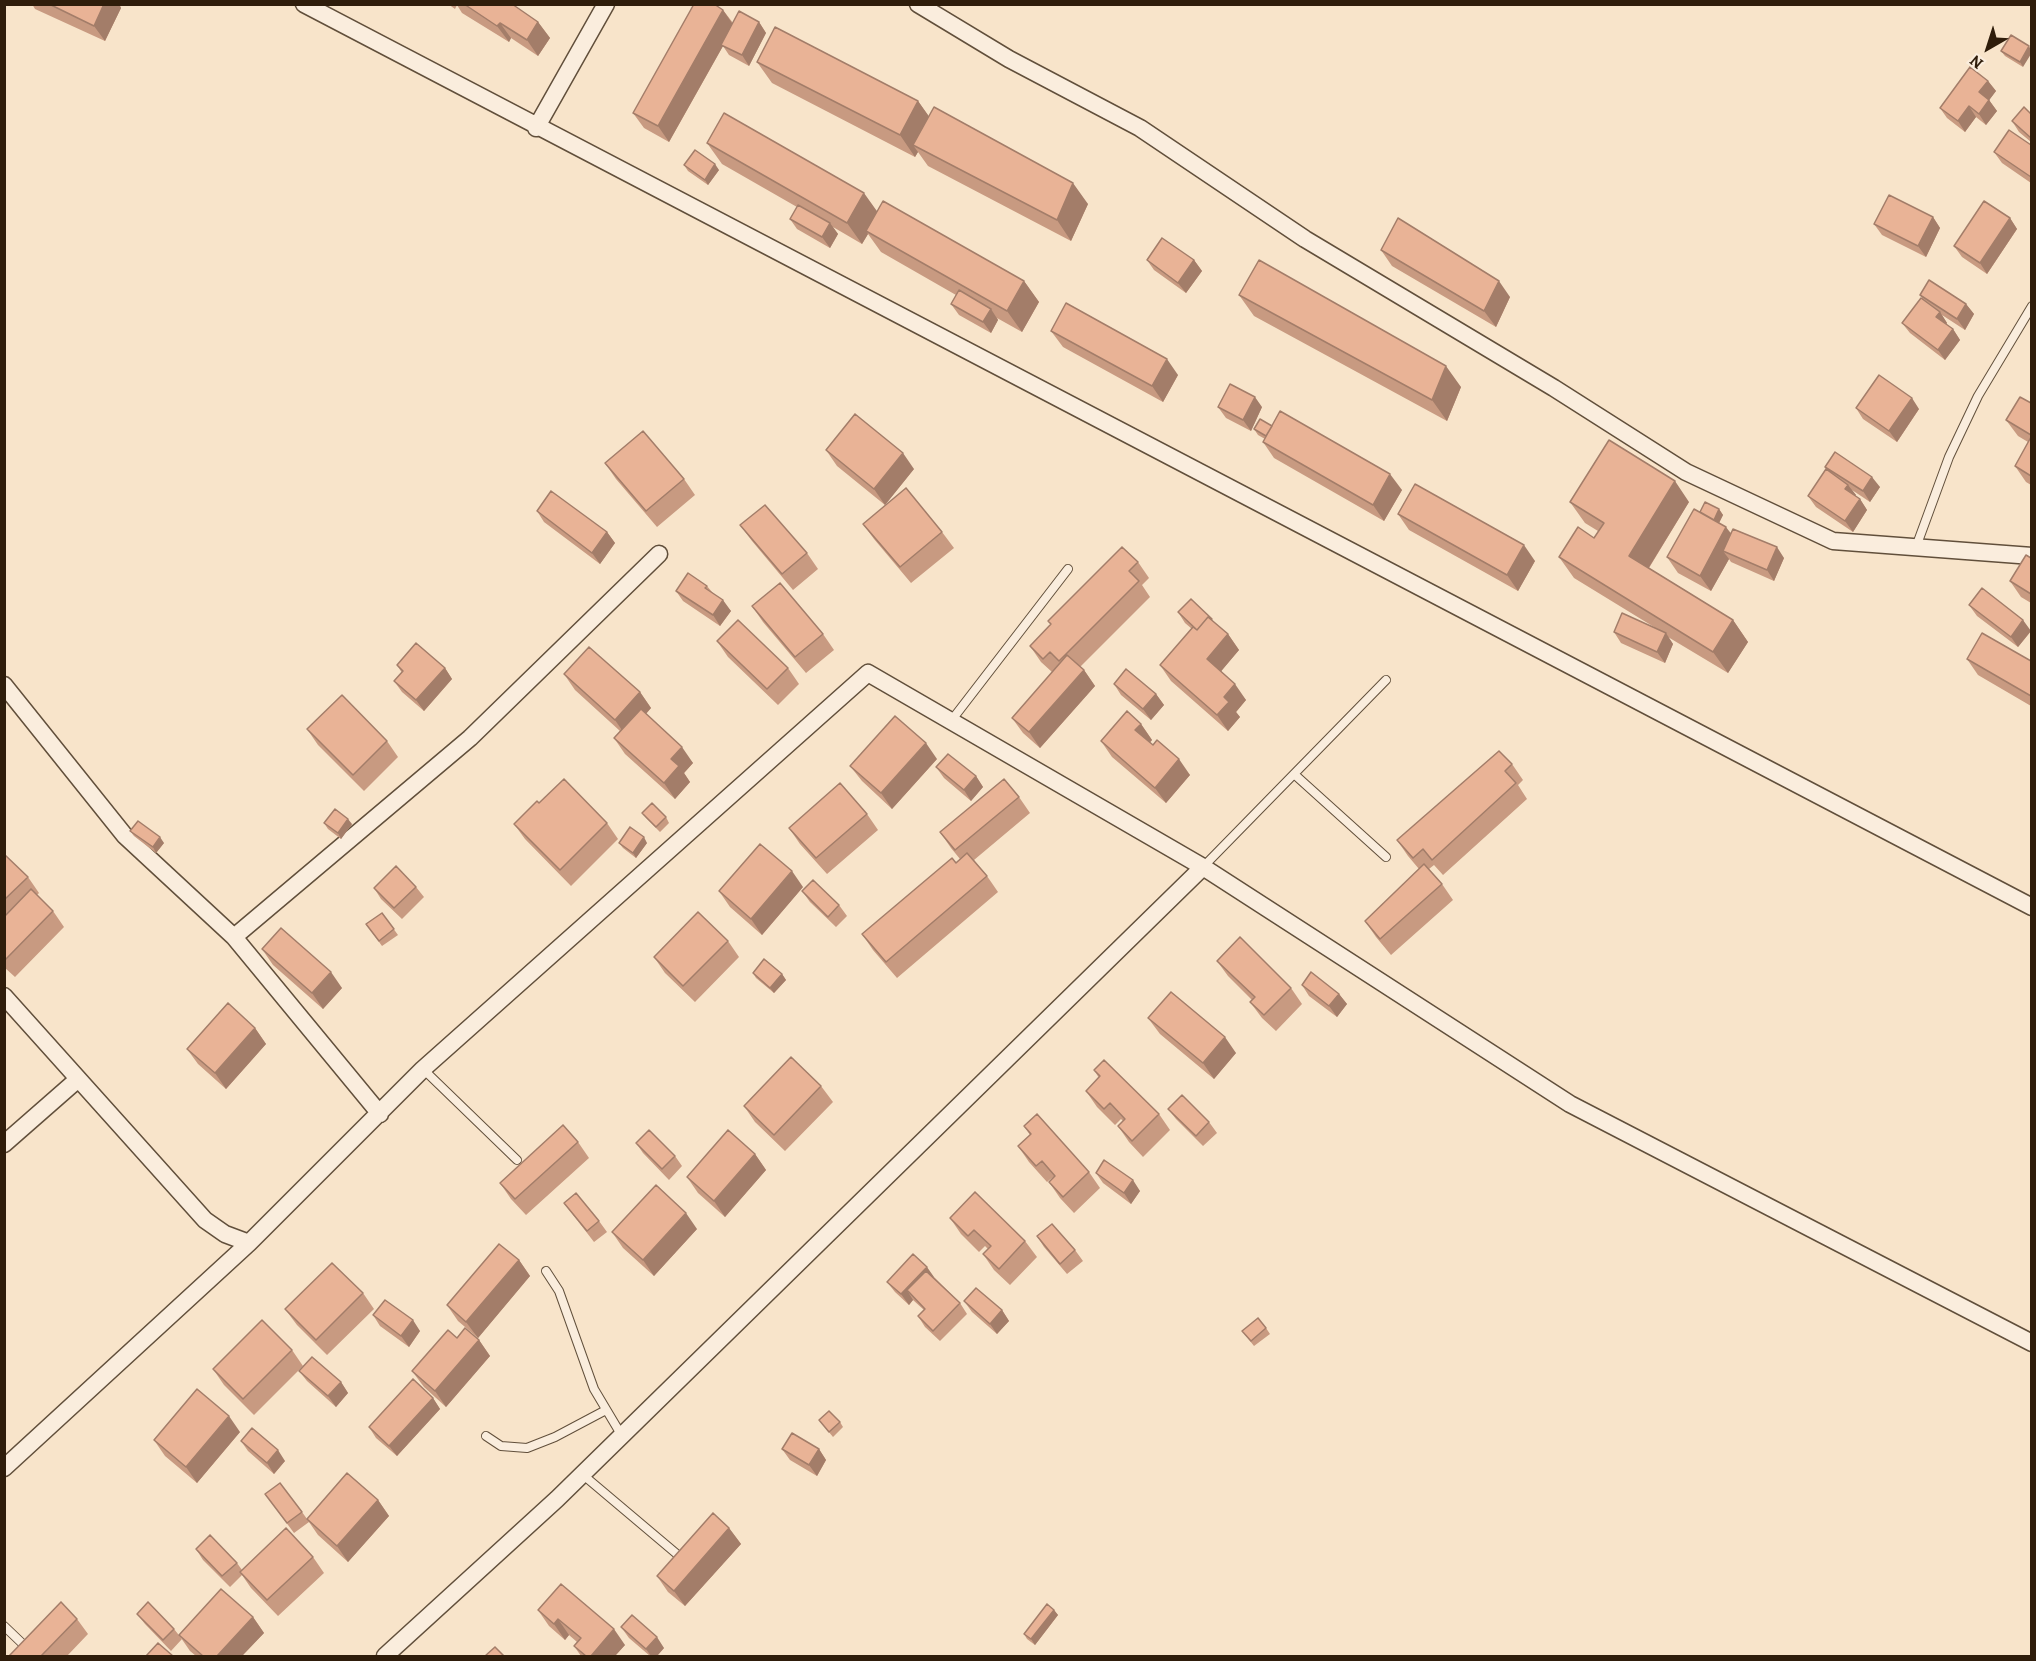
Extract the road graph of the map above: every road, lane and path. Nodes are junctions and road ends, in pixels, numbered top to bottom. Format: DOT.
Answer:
graph roads {
  1 [pos="304,4"];
  2 [pos="606,4"];
  3 [pos="918,4"];
  4 [pos="536,128"];
  5 [pos="2031,306"];
  6 [pos="1916,547"];
  7 [pos="659,554"];
  8 [pos="2031,556"];
  9 [pos="1068,569"];
  10 [pos="1386,680"];
  11 [pos="4,685"];
  12 [pos="951,721"];
  13 [pos="1294,774"];
  14 [pos="1386,857"];
  15 [pos="1203,867"];
  16 [pos="2031,907"];
  17 [pos="234,938"];
  18 [pos="4,996"];
  19 [pos="423,1069"];
  20 [pos="77,1080"];
  21 [pos="380,1114"];
  22 [pos="4,1144"];
  23 [pos="517,1160"];
  24 [pos="249,1243"];
  25 [pos="546,1271"];
  26 [pos="2031,1343"];
  27 [pos="606,1410"];
  28 [pos="486,1436"];
  29 [pos="622,1436"];
  30 [pos="4,1467"];
  31 [pos="582,1474"];
  32 [pos="678,1555"];
  33 [pos="4,1626"];
  34 [pos="26,1647"];
  35 [pos="385,1656"];
  1 -- 4 [label="street"];
  2 -- 4 [label="street"];
  3 -- 6 [label="street"];
  4 -- 16 [label="street"];
  5 -- 6 [label="lane"];
  6 -- 8 [label="street"];
  7 -- 17 [label="street"];
  9 -- 12 [label="lane"];
  10 -- 13 [label="lane"];
  11 -- 17 [label="street"];
  12 -- 15 [label="street"];
  12 -- 19 [label="street"];
  13 -- 14 [label="lane"];
  13 -- 15 [label="lane"];
  15 -- 26 [label="street"];
  15 -- 29 [label="street"];
  17 -- 21 [label="street"];
  18 -- 20 [label="street"];
  19 -- 21 [label="street"];
  19 -- 23 [label="lane"];
  20 -- 22 [label="street"];
  20 -- 24 [label="street"];
  21 -- 24 [label="street"];
  24 -- 30 [label="street"];
  25 -- 27 [label="lane"];
  27 -- 28 [label="lane"];
  27 -- 29 [label="lane"];
  29 -- 31 [label="street"];
  31 -- 32 [label="lane"];
  31 -- 35 [label="street"];
  33 -- 34 [label="lane"];
}
